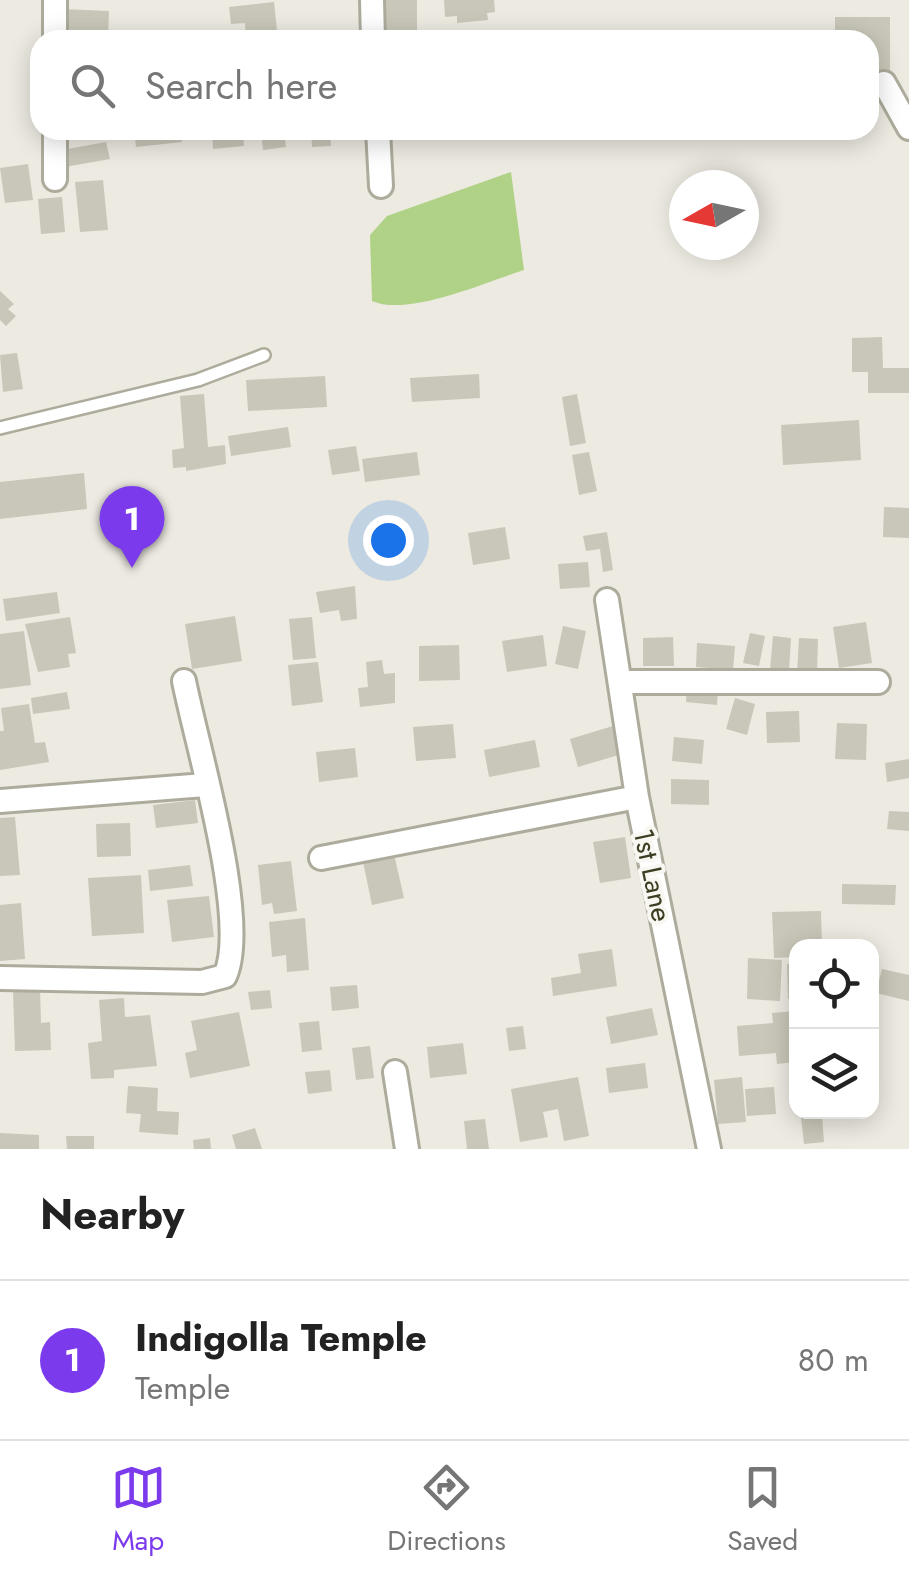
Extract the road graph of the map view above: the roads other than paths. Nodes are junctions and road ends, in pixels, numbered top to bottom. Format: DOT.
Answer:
graph roads {
  1 [pos="55,0"];
  2 [pos="372,0"];
  3 [pos="55,30"];
  4 [pos="373,30"];
  5 [pos="884,83"];
  6 [pos="909,128"];
  7 [pos="55,140"];
  8 [pos="379,140"];
  9 [pos="55,180"];
  10 [pos="381,186"];
  11 [pos="264,355"];
  12 [pos="0,428"];
  13 [pos="607,600"];
  14 [pos="184,681"];
  15 [pos="620,682"];
  16 [pos="878,682"];
  17 [pos="205,785"];
  18 [pos="637,797"];
  19 [pos="0,802"];
  20 [pos="321,858"];
  21 [pos="0,978"];
  22 [pos="394,1072"];
  23 [pos="408,1149"];
  24 [pos="709,1149"];
  1 -- 3 [label="street"];
  2 -- 4 [label="street"];
  5 -- 6 [label="street"];
  7 -- 9 [label="street"];
  8 -- 10 [label="street"];
  11 -- 12 [label="lane"];
  13 -- 15 [label="street, 1st Lane"];
  14 -- 17 [label="street"];
  15 -- 16 [label="street"];
  15 -- 18 [label="street, 1st Lane"];
  17 -- 19 [label="street"];
  17 -- 21 [label="street"];
  18 -- 20 [label="street"];
  18 -- 24 [label="street, 1st Lane"];
  22 -- 23 [label="street"];
}
